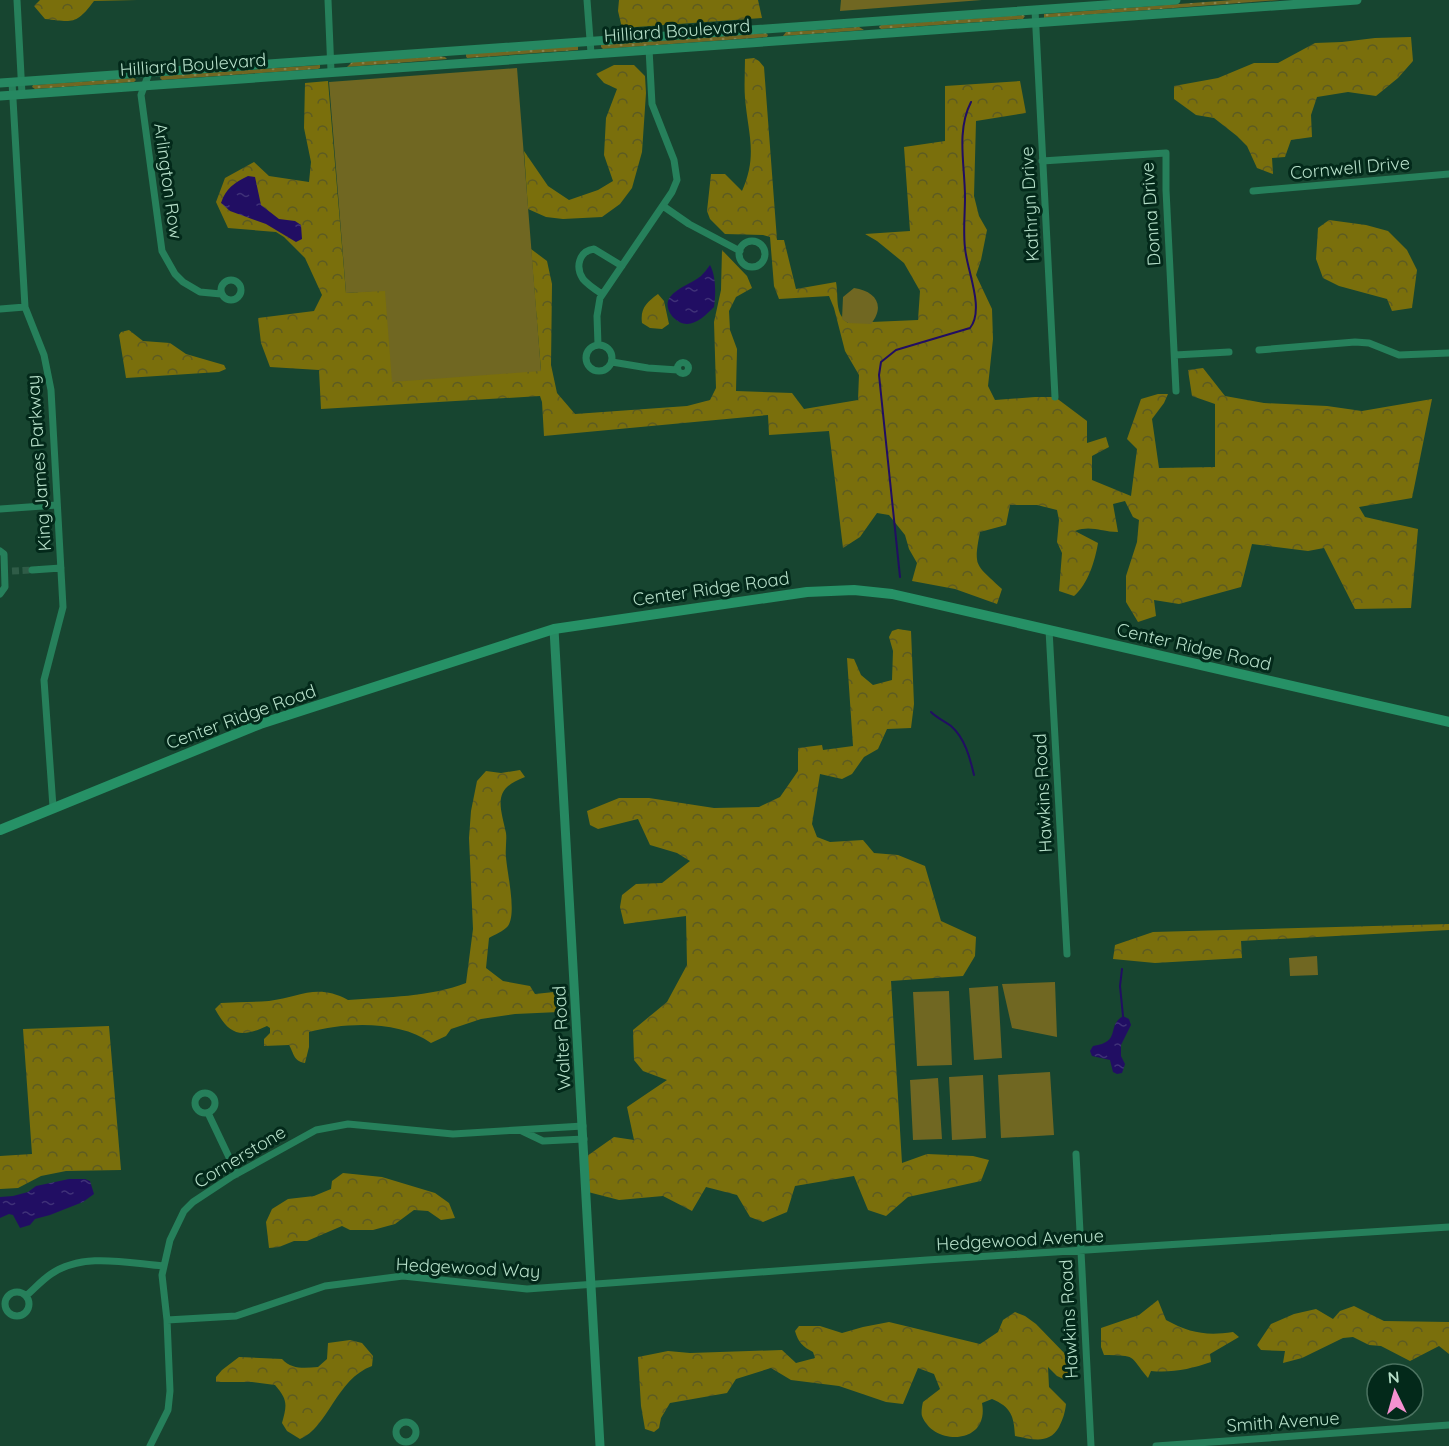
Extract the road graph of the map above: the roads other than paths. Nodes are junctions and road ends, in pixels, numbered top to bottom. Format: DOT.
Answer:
graph roads {
  1 [pos="17,0"];
  2 [pos="328,0"];
  3 [pos="587,0"];
  4 [pos="1176,0"];
  5 [pos="1357,0"];
  6 [pos="1035,10"];
  7 [pos="1036,22"];
  8 [pos="590,41"];
  9 [pos="649,49"];
  10 [pos="591,53"];
  11 [pos="332,59"];
  12 [pos="331,71"];
  13 [pos="149,73"];
  14 [pos="17,82"];
  15 [pos="0,83"];
  16 [pos="146,85"];
  17 [pos="17,94"];
  18 [pos="0,96"];
  19 [pos="1042,161"];
  20 [pos="1449,174"];
  21 [pos="1253,191"];
  22 [pos="663,206"];
  23 [pos="740,251"];
  24 [pos="622,266"];
  25 [pos="221,294"];
  26 [pos="602,294"];
  27 [pos="25,307"];
  28 [pos="0,309"];
  29 [pos="598,345"];
  30 [pos="1259,350"];
  31 [pos="1229,352"];
  32 [pos="1449,353"];
  33 [pos="1175,355"];
  34 [pos="612,362"];
  35 [pos="678,370"];
  36 [pos="1176,391"];
  37 [pos="1055,398"];
  38 [pos="57,505"];
  39 [pos="0,509"];
  40 [pos="0,551"];
  41 [pos="61,568"];
  42 [pos="32,570"];
  43 [pos="0,594"];
  44 [pos="555,628"];
  45 [pos="1049,630"];
  46 [pos="1449,722"];
  47 [pos="53,807"];
  48 [pos="0,830"];
  49 [pos="1067,954"];
  50 [pos="208,1113"];
  51 [pos="583,1126"];
  52 [pos="520,1130"];
  53 [pos="584,1139"];
  54 [pos="1076,1154"];
  55 [pos="237,1174"];
  56 [pos="1449,1227"];
  57 [pos="1081,1252"];
  58 [pos="163,1266"];
  59 [pos="592,1284"];
  60 [pos="26,1296"];
  61 [pos="167,1320"];
  62 [pos="1449,1425"];
  63 [pos="150,1446"];
  64 [pos="600,1446"];
  65 [pos="1090,1446"];
  66 [pos="1156,1446"];
  1 -- 14 [label="street, King James Parkway"];
  2 -- 11 [label="street"];
  3 -- 8 [label="street"];
  4 -- 6 [label="main road, Hilliard Boulevard"];
  5 -- 7 [label="main road, Hilliard Boulevard"];
  6 -- 7 [label="street, Kathryn Drive"];
  6 -- 8 [label="main road, Hilliard Boulevard"];
  7 -- 9 [label="main road, Hilliard Boulevard"];
  7 -- 19 [label="street, Kathryn Drive"];
  8 -- 10 [label="street"];
  8 -- 11 [label="main road, Hilliard Boulevard"];
  9 -- 10 [label="main road, Hilliard Boulevard"];
  9 -- 22 [label="street"];
  10 -- 12 [label="main road, Hilliard Boulevard"];
  11 -- 12 [label="street"];
  11 -- 13 [label="main road, Hilliard Boulevard"];
  12 -- 16 [label="main road, Hilliard Boulevard"];
  13 -- 14 [label="main road, Hilliard Boulevard"];
  13 -- 16 [label="street, Arlington Row"];
  14 -- 15 [label="main road, Hilliard Boulevard"];
  14 -- 17 [label="street, King James Parkway"];
  16 -- 17 [label="main road, Hilliard Boulevard"];
  16 -- 25 [label="street, Arlington Row"];
  17 -- 18 [label="main road, Hilliard Boulevard"];
  17 -- 27 [label="street, King James Parkway"];
  19 -- 33 [label="street, Donna Drive"];
  19 -- 37 [label="street, Kathryn Drive"];
  20 -- 21 [label="street, Cornwell Drive"];
  22 -- 23 [label="street"];
  22 -- 24 [label="street"];
  24 -- 26 [label="street"];
  24 -- 26 [label="street"];
  26 -- 29 [label="street"];
  27 -- 28 [label="street"];
  27 -- 38 [label="street, King James Parkway"];
  29 -- 34 [label="street"];
  29 -- 34 [label="street"];
  30 -- 32 [label="street"];
  31 -- 33 [label="street"];
  33 -- 36 [label="street, Donna Drive"];
  34 -- 35 [label="street"];
  38 -- 39 [label="street"];
  38 -- 41 [label="street, King James Parkway"];
  40 -- 43 [label="street"];
  41 -- 42 [label="street"];
  41 -- 47 [label="street, King James Parkway"];
  44 -- 45 [label="main road, Center Ridge Road"];
  44 -- 47 [label="main road, Center Ridge Road"];
  44 -- 51 [label="main road, Walter Road"];
  45 -- 46 [label="main road, Center Ridge Road"];
  45 -- 49 [label="street, Hawkins Road"];
  47 -- 48 [label="main road, Center Ridge Road"];
  50 -- 55 [label="street"];
  51 -- 52 [label="street, Cornerstone"];
  51 -- 53 [label="main road, Walter Road"];
  52 -- 53 [label="street, Cornerstone"];
  52 -- 55 [label="street, Cornerstone"];
  53 -- 59 [label="main road, Walter Road"];
  54 -- 57 [label="street, Hawkins Road"];
  55 -- 58 [label="street, Cornerstone"];
  56 -- 57 [label="street, Hedgewood Avenue"];
  57 -- 59 [label="street, Hedgewood Avenue"];
  57 -- 65 [label="street, Hawkins Road"];
  58 -- 60 [label="street"];
  58 -- 61 [label="street, Cornerstone"];
  59 -- 61 [label="street, Hedgewood Way"];
  59 -- 64 [label="main road, Walter Road"];
  61 -- 63 [label="street, Cornerstone"];
  62 -- 66 [label="street, Smith Avenue"];
}
